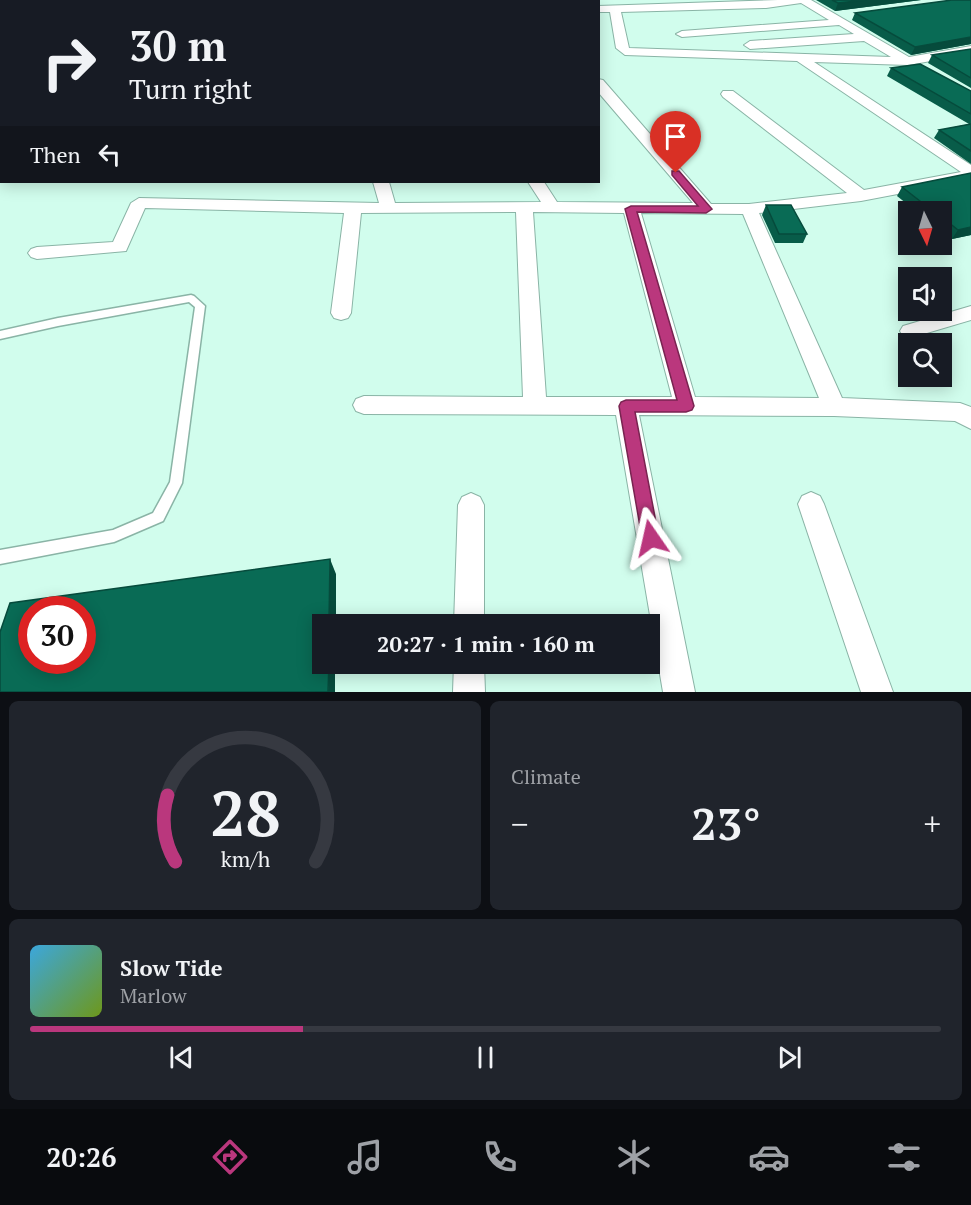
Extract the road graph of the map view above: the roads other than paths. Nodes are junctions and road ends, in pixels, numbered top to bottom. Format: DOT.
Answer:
graph roads {
  1 [pos="799,0"];
  2 [pos="804,0"];
  3 [pos="631,4"];
  4 [pos="600,9"];
  5 [pos="615,9"];
  6 [pos="669,11"];
  7 [pos="723,11"];
  8 [pos="786,14"];
  9 [pos="853,14"];
  10 [pos="841,22"];
  11 [pos="791,34"];
  12 [pos="867,37"];
  13 [pos="684,38"];
  14 [pos="653,40"];
  15 [pos="701,42"];
  16 [pos="746,45"];
  17 [pos="971,50"];
  18 [pos="722,55"];
  19 [pos="753,57"];
  20 [pos="801,59"];
  21 [pos="908,61"];
  22 [pos="926,71"];
  23 [pos="600,85"];
  24 [pos="728,94"];
  25 [pos="971,173"];
  26 [pos="381,183"];
  27 [pos="537,183"];
  28 [pos="861,196"];
  29 [pos="388,207"];
  30 [pos="524,207"];
  31 [pos="552,207"];
  32 [pos="353,208"];
  33 [pos="631,209"];
  34 [pos="706,209"];
  35 [pos="749,209"];
  36 [pos="36,253"];
  37 [pos="341,313"];
  38 [pos="971,313"];
  39 [pos="910,331"];
  40 [pos="0,335"];
  41 [pos="364,405"];
  42 [pos="626,406"];
  43 [pos="686,406"];
  44 [pos="535,407"];
  45 [pos="834,407"];
  46 [pos="971,420"];
  47 [pos="811,504"];
  48 [pos="471,505"];
  49 [pos="0,557"];
  50 [pos="469,614"];
  51 [pos="469,674"];
  52 [pos="469,692"];
  53 [pos="679,692"];
  54 [pos="877,692"];
  1 -- 6 [label="street"];
  2 -- 10 [label="street"];
  3 -- 5 [label="street"];
  3 -- 6 [label="street"];
  4 -- 5 [label="street"];
  5 -- 18 [label="street"];
  6 -- 7 [label="street"];
  6 -- 8 [label="street"];
  6 -- 13 [label="street"];
  9 -- 10 [label="street"];
  10 -- 11 [label="street"];
  10 -- 12 [label="street"];
  10 -- 13 [label="street"];
  12 -- 16 [label="street"];
  12 -- 21 [label="street"];
  13 -- 14 [label="street"];
  13 -- 15 [label="street"];
  15 -- 16 [label="street"];
  15 -- 18 [label="street"];
  16 -- 19 [label="street"];
  17 -- 21 [label="street"];
  18 -- 19 [label="street"];
  19 -- 20 [label="street"];
  20 -- 21 [label="street"];
  20 -- 25 [label="street"];
  21 -- 22 [label="street"];
  23 -- 34 [label="street"];
  24 -- 28 [label="street"];
  25 -- 28 [label="street"];
  26 -- 29 [label="street"];
  27 -- 31 [label="street"];
  28 -- 35 [label="street"];
  29 -- 30 [label="street"];
  29 -- 32 [label="street"];
  30 -- 31 [label="street"];
  30 -- 44 [label="street"];
  31 -- 33 [label="street"];
  32 -- 36 [label="street"];
  32 -- 37 [label="street"];
  33 -- 34 [label="street"];
  33 -- 43 [label="street"];
  34 -- 35 [label="street"];
  35 -- 45 [label="street"];
  38 -- 39 [label="street"];
  40 -- 49 [label="lane"];
  41 -- 44 [label="street"];
  42 -- 43 [label="street"];
  42 -- 44 [label="street"];
  42 -- 53 [label="street"];
  43 -- 45 [label="street"];
  45 -- 46 [label="street"];
  47 -- 54 [label="street"];
  48 -- 50 [label="street"];
  51 -- 52 [label="street"];
}
